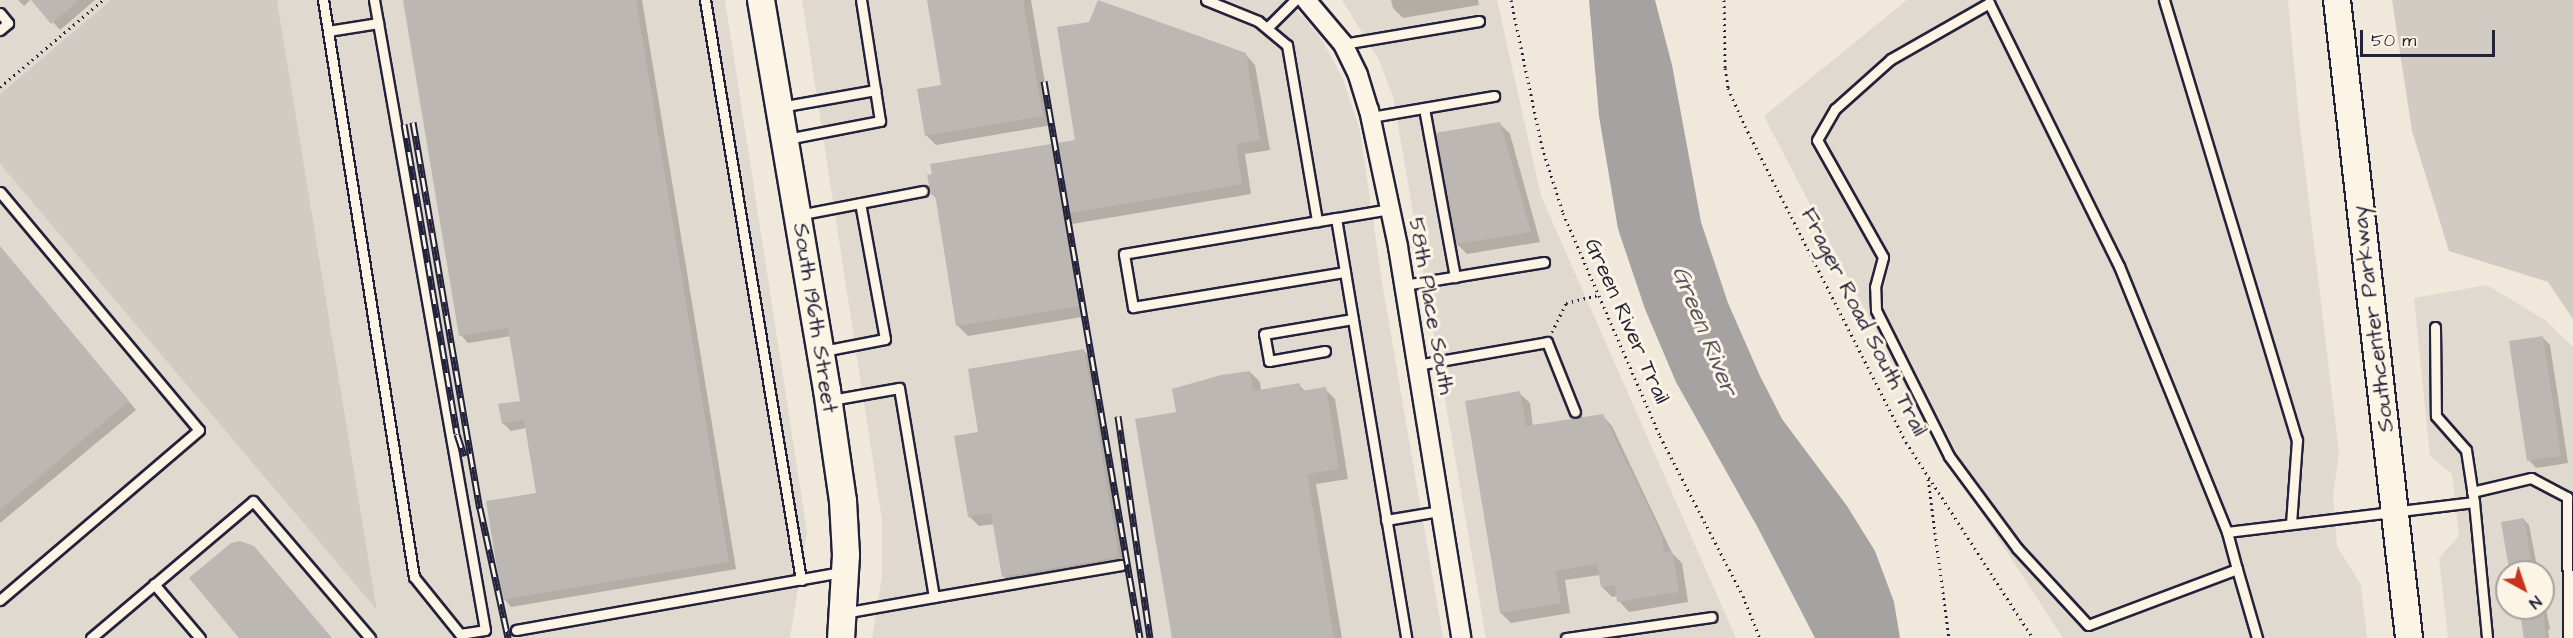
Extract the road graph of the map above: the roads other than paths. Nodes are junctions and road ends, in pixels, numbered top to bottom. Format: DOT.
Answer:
graph roads {
  1 [pos="323,0"];
  2 [pos="374,0"];
  3 [pos="705,0"];
  4 [pos="761,0"];
  5 [pos="861,0"];
  6 [pos="1206,0"];
  7 [pos="1294,0"];
  8 [pos="1307,0"];
  9 [pos="2164,0"];
  10 [pos="2337,0"];
  11 [pos="0,13"];
  12 [pos="1479,21"];
  13 [pos="378,23"];
  14 [pos="1267,28"];
  15 [pos="0,30"];
  16 [pos="328,32"];
  17 [pos="1343,44"];
  18 [pos="875,90"];
  19 [pos="1494,96"];
  20 [pos="779,107"];
  21 [pos="1424,108"];
  22 [pos="1371,117"];
  23 [pos="785,139"];
  24 [pos="923,191"];
  25 [pos="0,192"];
  26 [pos="860,203"];
  27 [pos="1390,209"];
  28 [pos="798,215"];
  29 [pos="1336,218"];
  30 [pos="1317,221"];
  31 [pos="1544,262"];
  32 [pos="1345,272"];
  33 [pos="1455,277"];
  34 [pos="1404,285"];
  35 [pos="1353,319"];
  36 [pos="2435,327"];
  37 [pos="1325,351"];
  38 [pos="821,352"];
  39 [pos="1417,366"];
  40 [pos="829,400"];
  41 [pos="1575,412"];
  42 [pos="2473,497"];
  43 [pos="1440,511"];
  44 [pos="2395,513"];
  45 [pos="1386,520"];
  46 [pos="2291,524"];
  47 [pos="2227,531"];
  48 [pos="1121,565"];
  49 [pos="2237,569"];
  50 [pos="845,572"];
  51 [pos="801,580"];
  52 [pos="154,584"];
  53 [pos="934,597"];
  54 [pos="0,600"];
  55 [pos="843,613"];
  56 [pos="1711,617"];
  57 [pos="516,630"];
  58 [pos="91,638"];
  59 [pos="200,638"];
  60 [pos="370,638"];
  61 [pos="841,638"];
  62 [pos="1406,638"];
  63 [pos="1461,638"];
  64 [pos="1566,638"];
  65 [pos="2257,638"];
  66 [pos="2409,638"];
  67 [pos="2487,638"];
  68 [pos="2568,638"];
  1 -- 16 [label="lane"];
  2 -- 13 [label="lane"];
  3 -- 51 [label="lane"];
  4 -- 20 [label="main road, South 196th Street"];
  5 -- 18 [label="lane"];
  6 -- 14 [label="lane"];
  7 -- 14 [label="lane"];
  8 -- 17 [label="street, 58th Place South"];
  9 -- 46 [label="lane"];
  10 -- 44 [label="main road, Southcenter Parkway"];
  11 -- 15 [label="lane"];
  12 -- 17 [label="lane"];
  13 -- 16 [label="lane"];
  13 -- 16 [label="lane"];
  14 -- 30 [label="lane"];
  17 -- 22 [label="street, 58th Place South"];
  18 -- 20 [label="lane"];
  18 -- 23 [label="lane"];
  19 -- 21 [label="lane"];
  20 -- 23 [label="main road, South 196th Street"];
  21 -- 22 [label="lane"];
  21 -- 33 [label="lane"];
  22 -- 27 [label="street, 58th Place South"];
  23 -- 28 [label="main road, South 196th Street"];
  24 -- 26 [label="lane"];
  25 -- 54 [label="lane"];
  26 -- 28 [label="lane"];
  26 -- 38 [label="lane"];
  27 -- 29 [label="lane"];
  27 -- 34 [label="street, 58th Place South"];
  28 -- 38 [label="main road, South 196th Street"];
  29 -- 30 [label="lane"];
  29 -- 32 [label="lane"];
  30 -- 32 [label="lane"];
  31 -- 33 [label="lane"];
  32 -- 35 [label="lane"];
  33 -- 34 [label="lane"];
  34 -- 39 [label="street, 58th Place South"];
  35 -- 37 [label="lane"];
  35 -- 45 [label="lane"];
  36 -- 42 [label="lane"];
  38 -- 40 [label="main road, South 196th Street"];
  39 -- 41 [label="lane"];
  39 -- 43 [label="street, 58th Place South"];
  40 -- 50 [label="main road, South 196th Street"];
  40 -- 53 [label="lane"];
  42 -- 44 [label="lane"];
  42 -- 67 [label="lane"];
  42 -- 68 [label="lane"];
  43 -- 45 [label="lane"];
  43 -- 63 [label="street, 58th Place South"];
  44 -- 46 [label="lane"];
  44 -- 66 [label="main road, Southcenter Parkway"];
  45 -- 62 [label="lane"];
  46 -- 47 [label="lane"];
  47 -- 49 [label="lane"];
  47 -- 49 [label="lane"];
  48 -- 53 [label="lane"];
  49 -- 65 [label="lane"];
  50 -- 51 [label="lane"];
  50 -- 55 [label="main road, South 196th Street"];
  51 -- 57 [label="lane"];
  52 -- 58 [label="lane"];
  52 -- 59 [label="lane"];
  52 -- 60 [label="lane"];
  53 -- 55 [label="lane"];
  55 -- 61 [label="main road, South 196th Street"];
  56 -- 64 [label="lane"];
}
